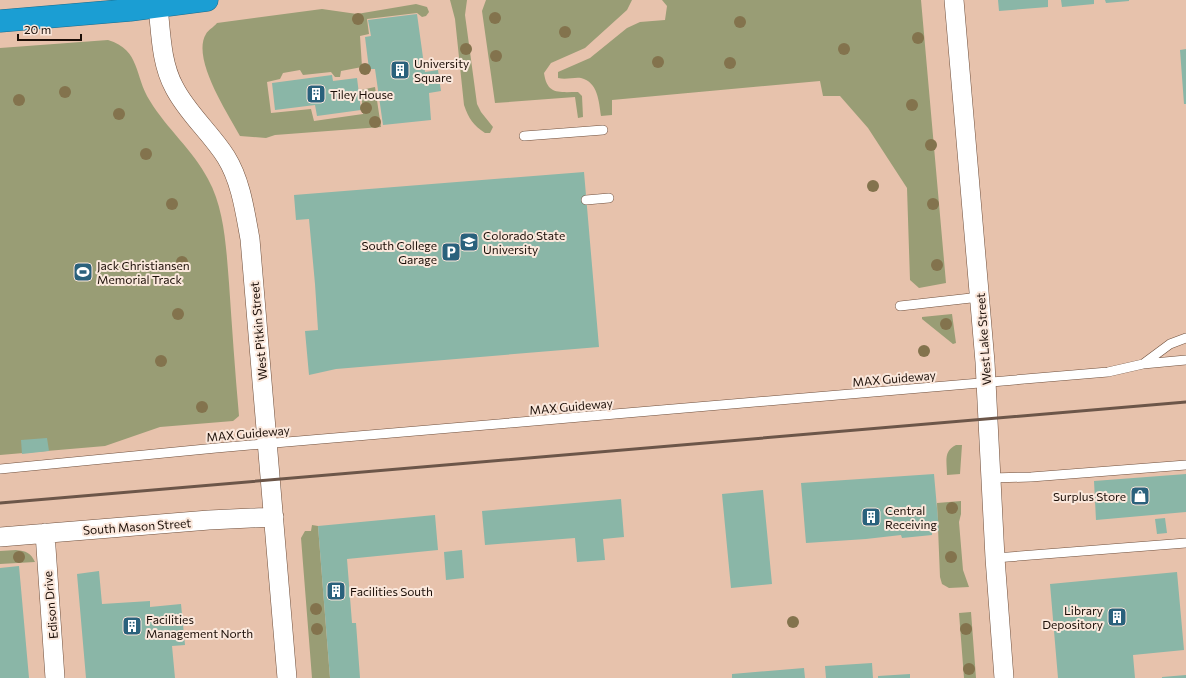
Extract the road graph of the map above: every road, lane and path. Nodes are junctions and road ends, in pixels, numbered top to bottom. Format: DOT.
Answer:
graph roads {
  1 [pos="207,0"];
  2 [pos="954,0"];
  3 [pos="158,7"];
  4 [pos="0,21"];
  5 [pos="603,130"];
  6 [pos="524,136"];
  7 [pos="609,198"];
  8 [pos="586,200"];
  9 [pos="980,297"];
  10 [pos="900,306"];
  11 [pos="1186,338"];
  12 [pos="1186,360"];
  13 [pos="1143,364"];
  14 [pos="986,382"];
  15 [pos="268,444"];
  16 [pos="1186,465"];
  17 [pos="0,469"];
  18 [pos="991,478"];
  19 [pos="274,517"];
  20 [pos="45,533"];
  21 [pos="0,537"];
  22 [pos="1186,543"];
  23 [pos="995,558"];
  24 [pos="55,678"];
  25 [pos="287,678"];
  26 [pos="1004,678"];
  1 -- 3 [label="highway"];
  2 -- 9 [label="street, West Lake Street"];
  3 -- 4 [label="highway"];
  3 -- 15 [label="street, West Pitkin Street"];
  5 -- 6 [label="lane"];
  7 -- 8 [label="lane"];
  9 -- 10 [label="lane"];
  9 -- 14 [label="street, West Lake Street"];
  11 -- 13 [label="lane, MAX Guideway"];
  12 -- 13 [label="lane, MAX Guideway"];
  13 -- 14 [label="lane, MAX Guideway"];
  14 -- 15 [label="lane, MAX Guideway"];
  14 -- 18 [label="street, West Lake Street"];
  15 -- 17 [label="lane, MAX Guideway"];
  15 -- 19 [label="street, West Pitkin Street"];
  16 -- 18 [label="lane"];
  18 -- 23 [label="street, West Lake Street"];
  19 -- 20 [label="street, South Mason Street"];
  19 -- 25 [label="street, West Pitkin Street"];
  20 -- 21 [label="street, South Mason Street"];
  20 -- 24 [label="street, Edison Drive"];
  22 -- 23 [label="lane"];
  23 -- 26 [label="street, West Lake Street"];
}
